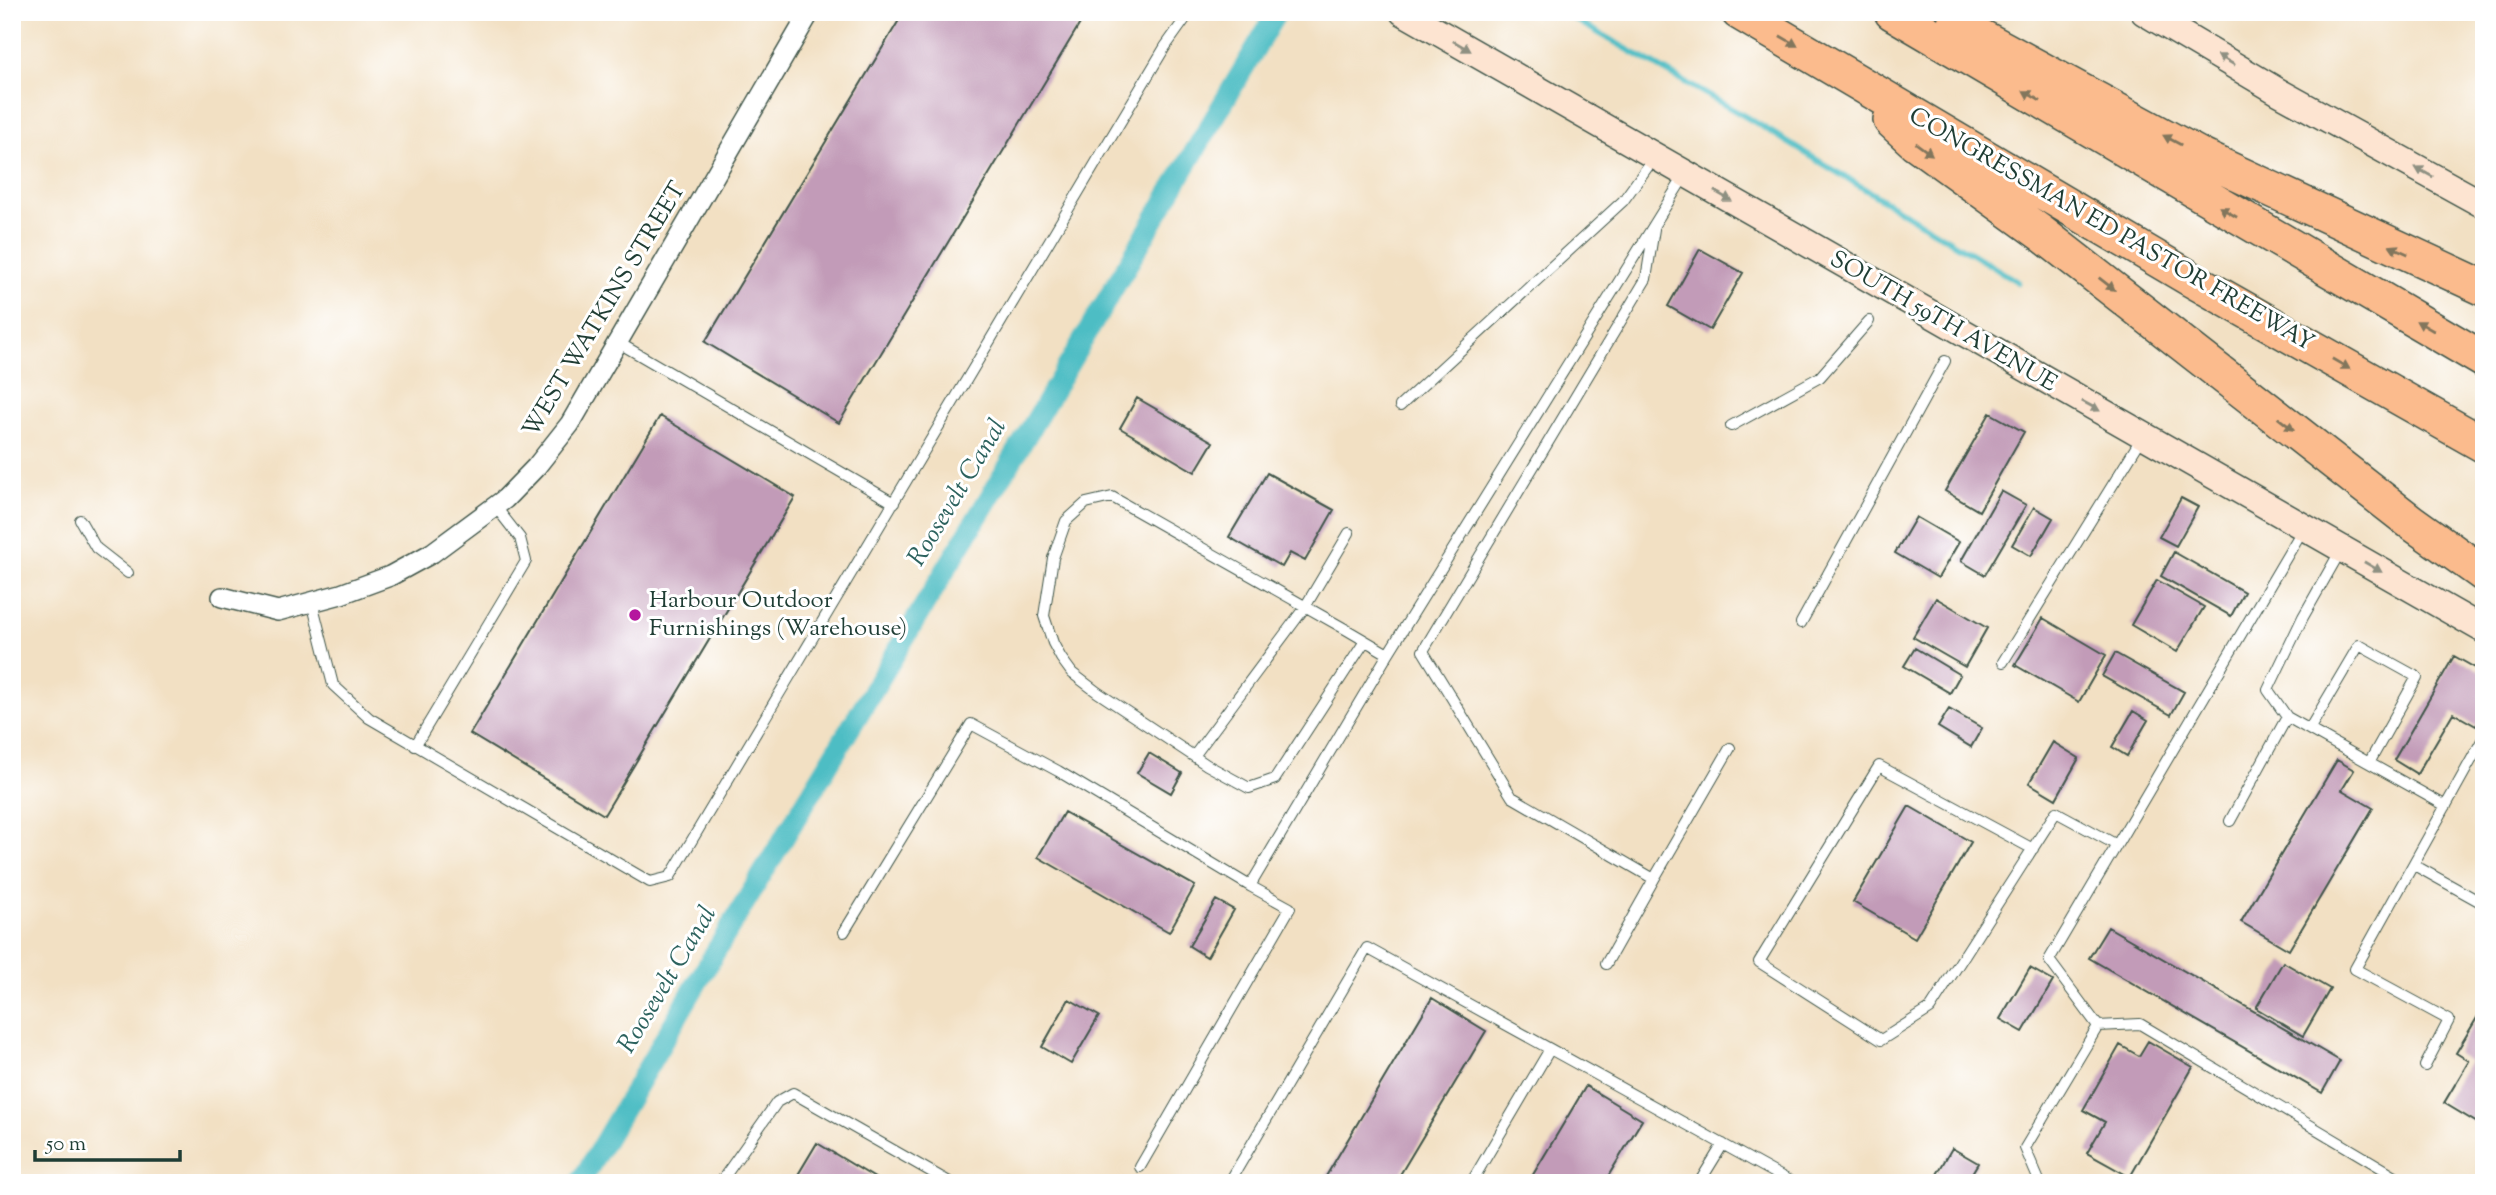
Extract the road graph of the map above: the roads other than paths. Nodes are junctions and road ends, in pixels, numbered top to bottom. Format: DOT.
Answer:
graph roads {
  1 [pos="810,12"];
  2 [pos="1189,12"];
  3 [pos="1403,12"];
  4 [pos="1739,12"];
  5 [pos="1892,12"];
  6 [pos="1934,12"];
  7 [pos="2144,12"];
  8 [pos="1838,70"];
  9 [pos="1654,157"];
  10 [pos="1685,175"];
  11 [pos="2484,205"];
  12 [pos="1654,226"];
  13 [pos="2484,288"];
  14 [pos="1869,321"];
  15 [pos="619,343"];
  16 [pos="2484,360"];
  17 [pos="1945,361"];
  18 [pos="1400,406"];
  19 [pos="1731,426"];
  20 [pos="2143,435"];
  21 [pos="2484,445"];
  22 [pos="894,503"];
  23 [pos="495,506"];
  24 [pos="80,520"];
  25 [pos="2304,528"];
  26 [pos="1349,533"];
  27 [pos="2342,549"];
  28 [pos="128,573"];
  29 [pos="2484,574"];
  30 [pos="222,597"];
  31 [pos="312,602"];
  32 [pos="1305,607"];
  33 [pos="1801,623"];
  34 [pos="2484,630"];
  35 [pos="1365,641"];
  36 [pos="1388,654"];
  37 [pos="2003,662"];
  38 [pos="2287,717"];
  39 [pos="2309,728"];
  40 [pos="2483,739"];
  41 [pos="415,746"];
  42 [pos="1730,748"];
  43 [pos="1194,755"];
  44 [pos="2369,763"];
  45 [pos="2446,806"];
  46 [pos="2230,821"];
  47 [pos="2115,844"];
  48 [pos="2033,849"];
  49 [pos="2414,865"];
  50 [pos="1654,879"];
  51 [pos="1250,886"];
  52 [pos="2484,904"];
  53 [pos="844,932"];
  54 [pos="1606,964"];
  55 [pos="2098,1026"];
  56 [pos="1550,1049"];
  57 [pos="2425,1066"];
  58 [pos="1723,1144"];
  59 [pos="1140,1167"];
  60 [pos="931,1172"];
  61 [pos="720,1183"];
  62 [pos="925,1183"];
  63 [pos="951,1183"];
  64 [pos="1229,1183"];
  65 [pos="1471,1183"];
  66 [pos="1699,1183"];
  67 [pos="1793,1183"];
  68 [pos="2040,1183"];
  69 [pos="2407,1183"];
  1 -- 15 [label="street, WEST WATKINS STREET"];
  2 -- 22 [label="lane"];
  3 -- 9 [label="main road, SOUTH 59TH AVENUE, one-way"];
  4 -- 8 [label="highway, CONGRESSMAN ED PASTOR FREEWAY, one-way"];
  16 -- 5 [label="highway, one-way"];
  13 -- 6 [label="highway, one-way"];
  11 -- 7 [label="main road, one-way"];
  8 -- 21 [label="highway, CONGRESSMAN ED PASTOR FREEWAY, one-way"];
  8 -- 29 [label="highway, one-way"];
  9 -- 10 [label="main road, SOUTH 59TH AVENUE"];
  9 -- 18 [label="lane"];
  10 -- 12 [label="lane"];
  10 -- 20 [label="main road, SOUTH 59TH AVENUE, one-way"];
  12 -- 36 [label="lane"];
  12 -- 50 [label="lane"];
  14 -- 19 [label="lane"];
  15 -- 22 [label="lane"];
  15 -- 23 [label="street, WEST WATKINS STREET"];
  17 -- 33 [label="lane"];
  20 -- 25 [label="main road, SOUTH 59TH AVENUE"];
  20 -- 37 [label="lane"];
  22 -- 41 [label="lane"];
  23 -- 31 [label="street, WEST WATKINS STREET"];
  23 -- 41 [label="lane"];
  24 -- 28 [label="lane"];
  25 -- 27 [label="main road, SOUTH 59TH AVENUE"];
  25 -- 47 [label="lane"];
  26 -- 32 [label="lane"];
  27 -- 34 [label="main road, SOUTH 59TH AVENUE, one-way"];
  27 -- 38 [label="lane"];
  30 -- 31 [label="street, WEST WATKINS STREET"];
  31 -- 41 [label="lane"];
  32 -- 35 [label="lane"];
  32 -- 43 [label="lane"];
  32 -- 43 [label="lane"];
  35 -- 36 [label="lane"];
  35 -- 43 [label="lane"];
  36 -- 51 [label="lane"];
  38 -- 39 [label="lane"];
  38 -- 46 [label="lane"];
  39 -- 44 [label="lane"];
  39 -- 44 [label="lane"];
  40 -- 45 [label="lane"];
  42 -- 50 [label="lane"];
  44 -- 45 [label="lane"];
  45 -- 49 [label="lane"];
  47 -- 48 [label="lane"];
  47 -- 55 [label="lane"];
  48 -- 48 [label="lane"];
  49 -- 52 [label="lane"];
  49 -- 57 [label="lane"];
  50 -- 54 [label="lane"];
  51 -- 53 [label="lane"];
  51 -- 59 [label="lane"];
  55 -- 68 [label="lane"];
  55 -- 69 [label="lane"];
  56 -- 58 [label="lane"];
  56 -- 64 [label="lane"];
  56 -- 65 [label="lane"];
  58 -- 66 [label="lane"];
  58 -- 67 [label="lane"];
  60 -- 61 [label="lane"];
  60 -- 62 [label="lane"];
  60 -- 63 [label="lane"];
}
